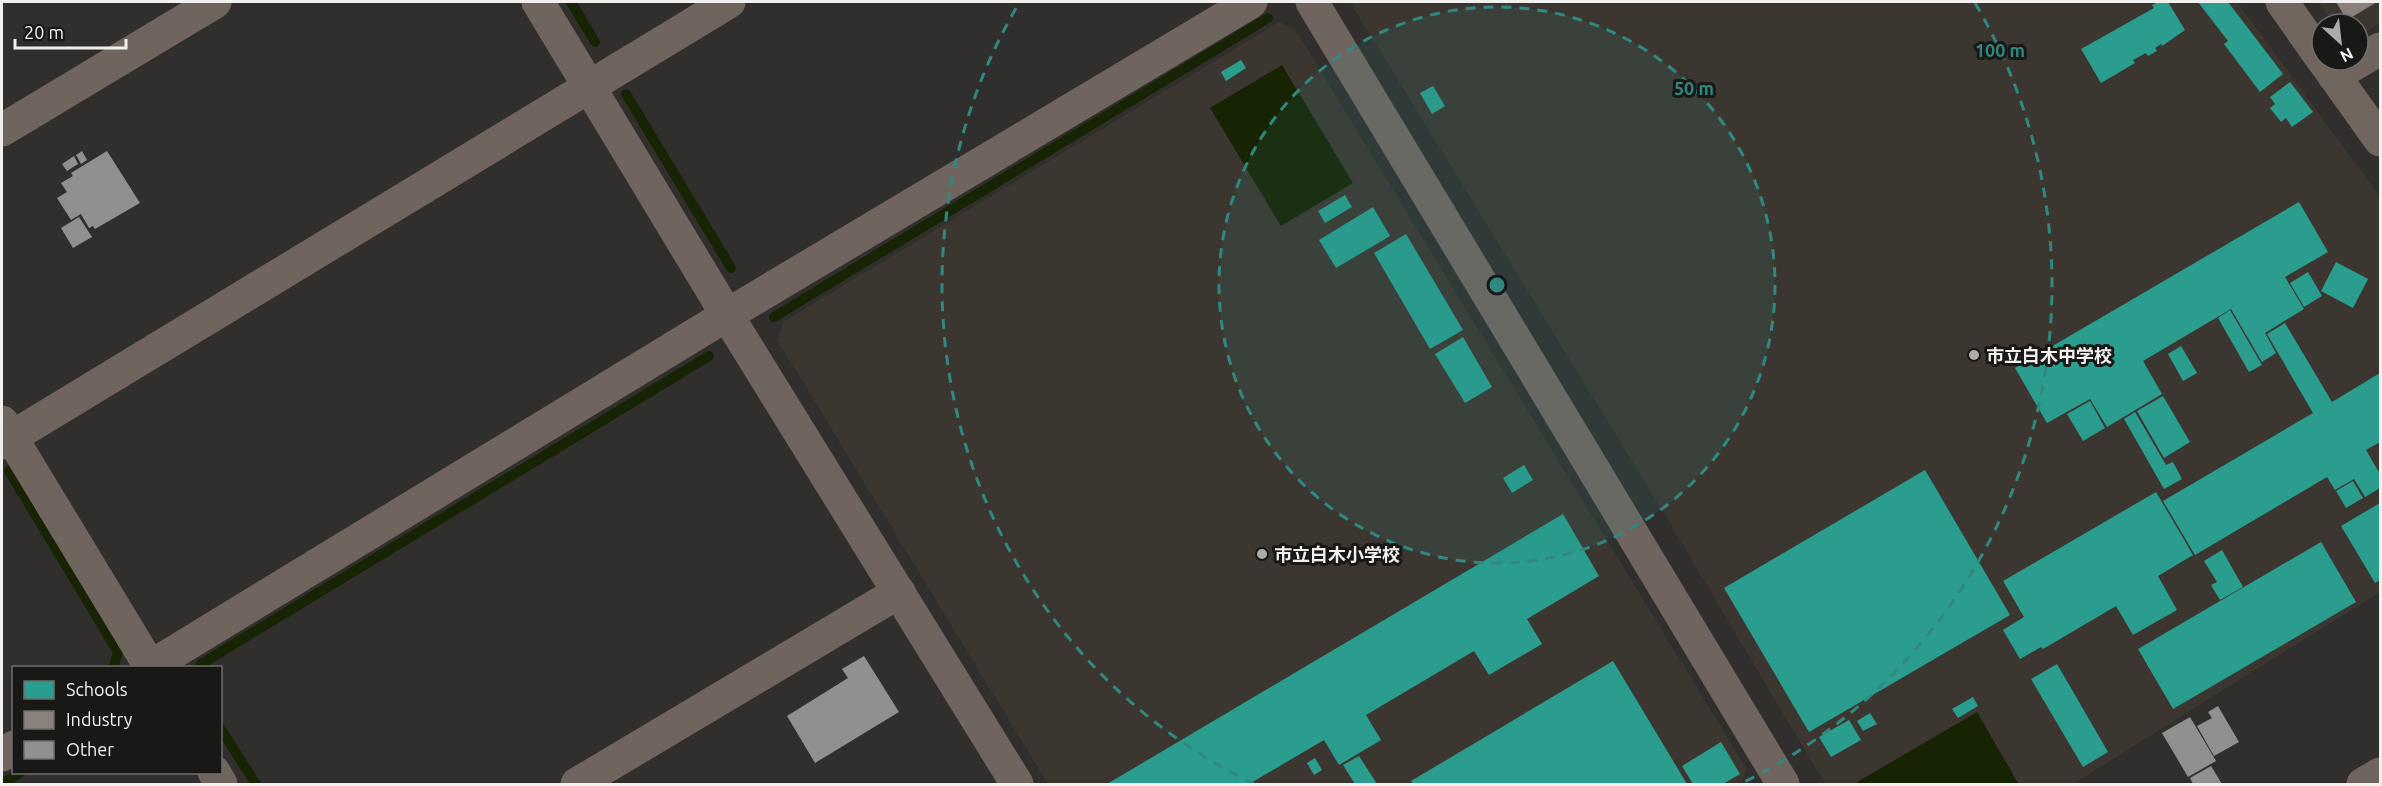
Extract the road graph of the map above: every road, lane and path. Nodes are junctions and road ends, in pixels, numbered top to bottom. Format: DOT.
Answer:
graph roads {
  1 [pos="215,2"];
  2 [pos="538,2"];
  3 [pos="729,2"];
  4 [pos="1251,2"];
  5 [pos="1312,2"];
  6 [pos="2282,2"];
  7 [pos="2310,42"];
  8 [pos="2331,72"];
  9 [pos="590,86"];
  10 [pos="2,130"];
  11 [pos="2380,140"];
  12 [pos="727,315"];
  13 [pos="5,434"];
  14 [pos="898,592"];
  15 [pos="148,666"];
  16 [pos="151,666"];
  17 [pos="2380,774"];
  18 [pos="1779,783"];
  19 [pos="577,784"];
  20 [pos="1017,784"];
  21 [pos="2363,784"];
  1 -- 10 [label="street"];
  2 -- 9 [label="street"];
  3 -- 9 [label="street"];
  4 -- 12 [label="street"];
  5 -- 18 [label="street"];
  6 -- 7 [label="main road"];
  8 -- 11 [label="main road"];
  9 -- 12 [label="street"];
  9 -- 13 [label="street"];
  12 -- 14 [label="street"];
  12 -- 16 [label="street"];
  13 -- 15 [label="street"];
  14 -- 19 [label="street"];
  14 -- 20 [label="street"];
  17 -- 21 [label="street"];
}
